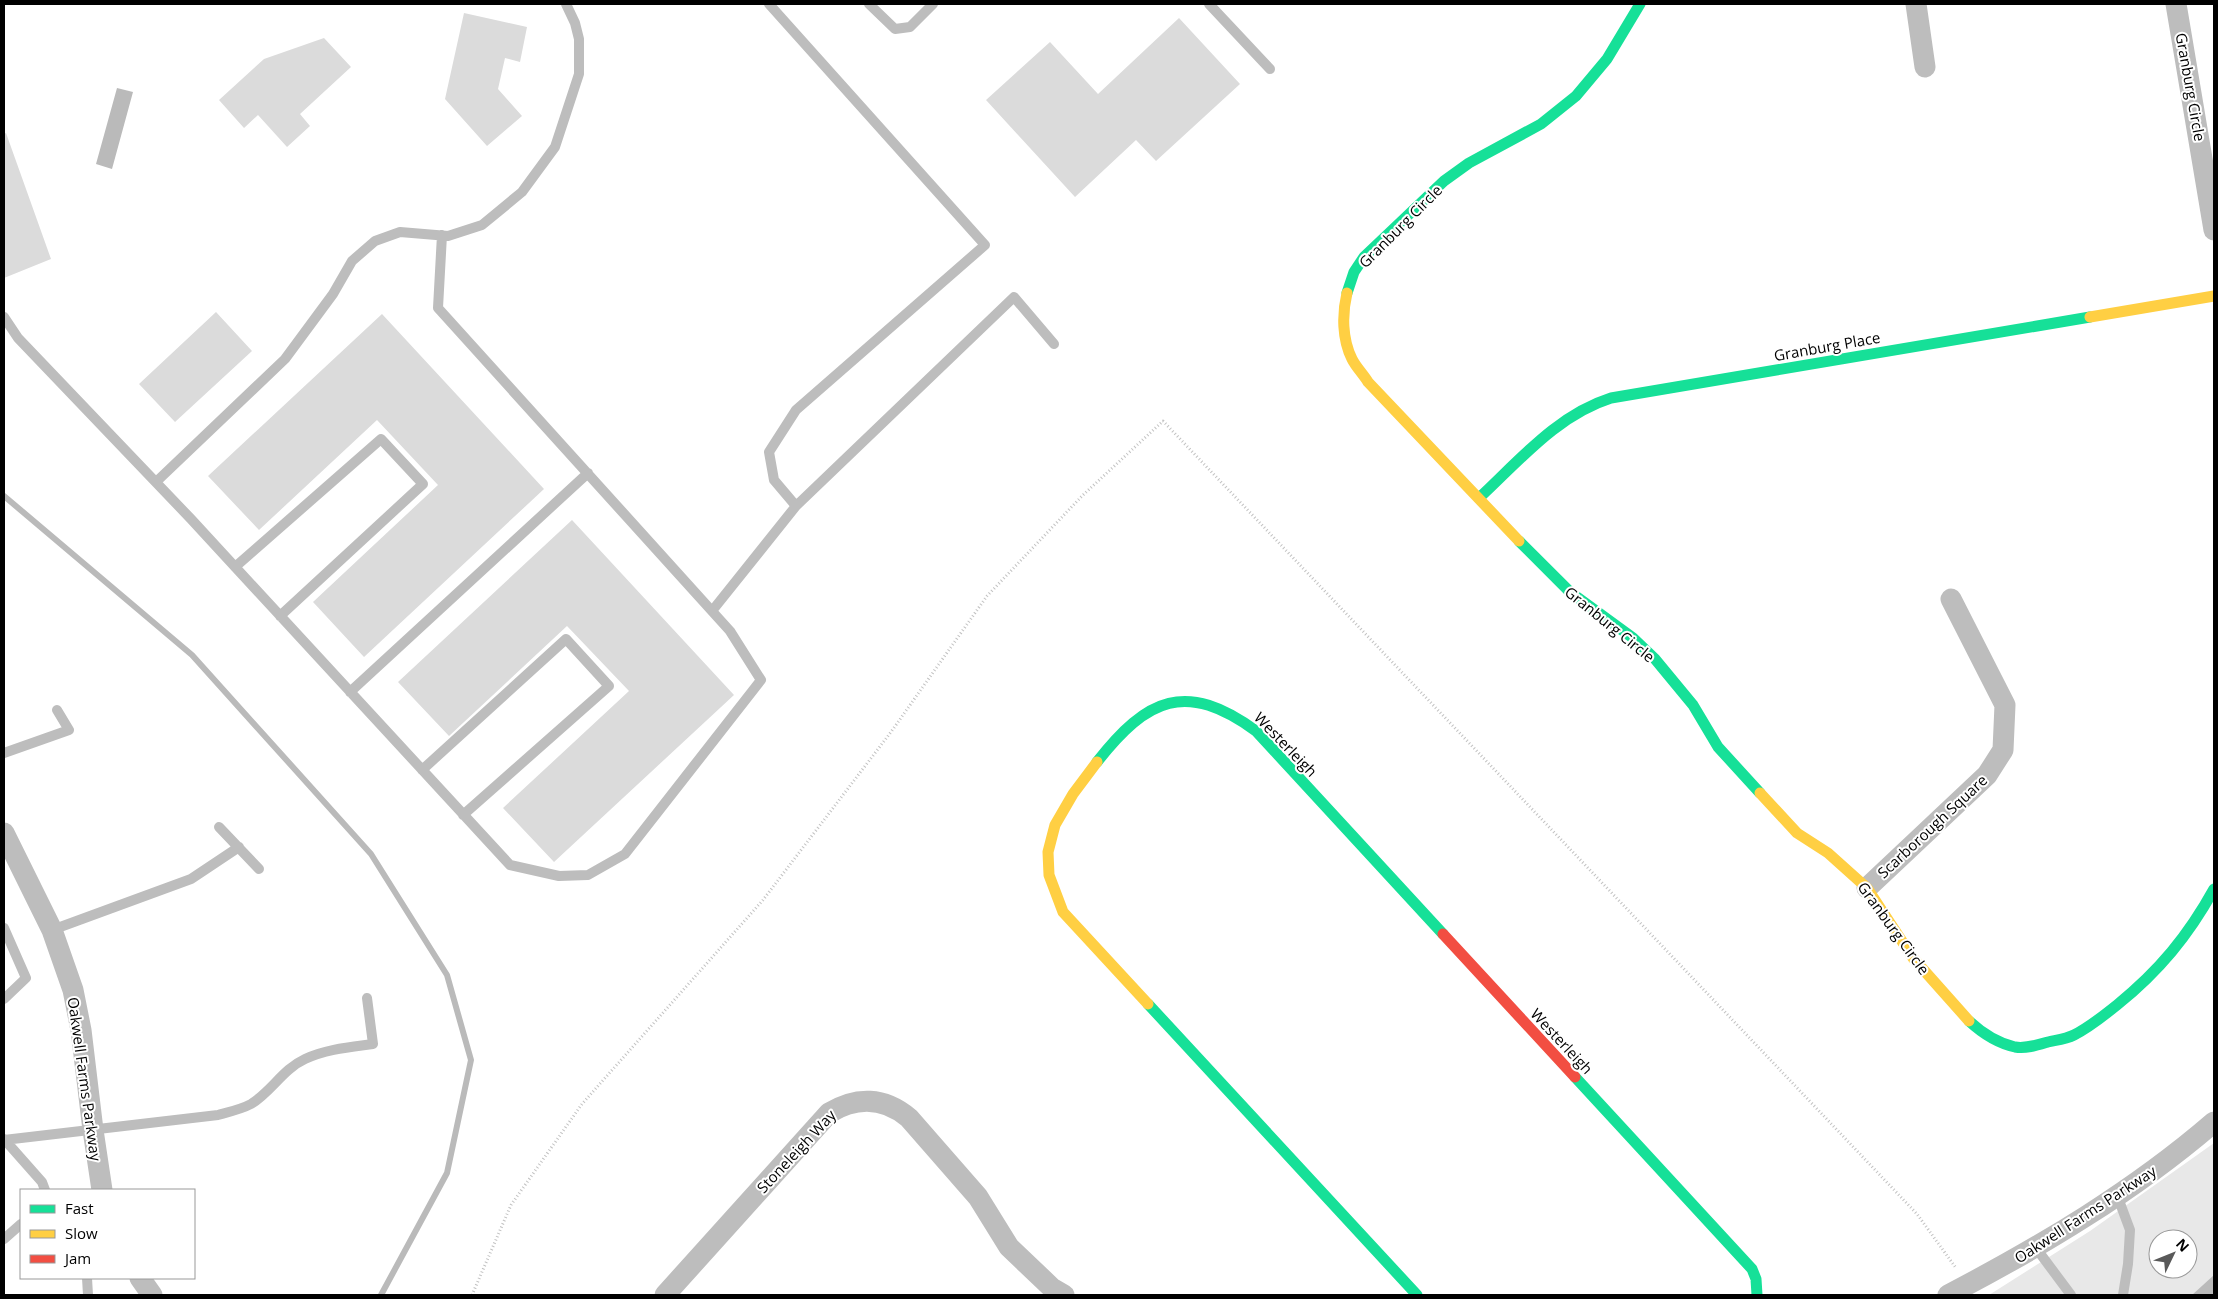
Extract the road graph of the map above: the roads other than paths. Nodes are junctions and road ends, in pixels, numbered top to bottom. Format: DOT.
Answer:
graph roads {
  1 [pos="566,4"];
  2 [pos="769,4"];
  3 [pos="869,4"];
  4 [pos="933,4"];
  5 [pos="1209,4"];
  6 [pos="1640,4"];
  7 [pos="1916,4"];
  8 [pos="2176,4"];
  9 [pos="1925,67"];
  10 [pos="1270,69"];
  11 [pos="2207,140"];
  12 [pos="2214,230"];
  13 [pos="442,235"];
  14 [pos="2214,296"];
  15 [pos="4,316"];
  16 [pos="1054,344"];
  17 [pos="588,473"];
  18 [pos="156,482"];
  19 [pos="1479,498"];
  20 [pos="796,506"];
  21 [pos="235,567"];
  22 [pos="1951,599"];
  23 [pos="712,611"];
  24 [pos="280,616"];
  25 [pos="350,692"];
  26 [pos="57,710"];
  27 [pos="4,753"];
  28 [pos="422,770"];
  29 [pos="463,815"];
  30 [pos="219,827"];
  31 [pos="4,832"];
  32 [pos="239,846"];
  33 [pos="259,869"];
  34 [pos="1867,888"];
  35 [pos="2214,889"];
  36 [pos="4,928"];
  37 [pos="52,930"];
  38 [pos="368,998"];
  39 [pos="4,999"];
  40 [pos="2214,1122"];
  41 [pos="92,1130"];
  42 [pos="4,1139"];
  43 [pos="45,1189"];
  44 [pos="102,1189"];
  45 [pos="2117,1195"];
  46 [pos="20,1225"];
  47 [pos="4,1240"];
  48 [pos="2036,1248"];
  49 [pos="87,1279"];
  50 [pos="141,1279"];
  51 [pos="89,1295"];
  52 [pos="152,1295"];
  53 [pos="666,1295"];
  54 [pos="1064,1295"];
  55 [pos="1417,1295"];
  56 [pos="1757,1295"];
  57 [pos="1948,1295"];
  58 [pos="2071,1295"];
  59 [pos="2123,1295"];
  1 -- 13 [label="lane"];
  2 -- 20 [label="lane"];
  3 -- 4 [label="lane"];
  5 -- 10 [label="lane"];
  6 -- 19 [label="street, Granburg Circle"];
  7 -- 9 [label="street"];
  8 -- 11 [label="street, Granburg Circle"];
  11 -- 12 [label="street, Granburg Circle"];
  13 -- 17 [label="lane"];
  13 -- 18 [label="lane"];
  14 -- 19 [label="street, Granburg Place"];
  15 -- 18 [label="lane"];
  16 -- 20 [label="lane"];
  17 -- 23 [label="lane"];
  17 -- 25 [label="lane"];
  18 -- 21 [label="lane"];
  19 -- 34 [label="street, Granburg Circle"];
  20 -- 23 [label="lane"];
  21 -- 24 [label="lane"];
  21 -- 24 [label="lane"];
  22 -- 34 [label="street, Scarborough Square"];
  23 -- 29 [label="lane"];
  24 -- 25 [label="lane"];
  25 -- 28 [label="lane"];
  26 -- 27 [label="lane"];
  28 -- 29 [label="lane"];
  28 -- 29 [label="lane"];
  30 -- 32 [label="lane"];
  31 -- 37 [label="street, Oakwell Farms Parkway"];
  32 -- 33 [label="lane"];
  32 -- 37 [label="lane"];
  34 -- 35 [label="street, Granburg Circle"];
  36 -- 39 [label="lane"];
  37 -- 41 [label="street, Oakwell Farms Parkway"];
  38 -- 41 [label="lane"];
  40 -- 45 [label="street, Oakwell Farms Parkway"];
  41 -- 42 [label="lane"];
  41 -- 44 [label="street, Oakwell Farms Parkway"];
  42 -- 43 [label="lane"];
  45 -- 48 [label="street, Oakwell Farms Parkway"];
  45 -- 59 [label="lane"];
  46 -- 47 [label="lane"];
  48 -- 57 [label="street, Oakwell Farms Parkway"];
  48 -- 58 [label="lane"];
  49 -- 51 [label="lane"];
  50 -- 52 [label="street"];
  53 -- 54 [label="street, Stoneleigh Way"];
  55 -- 56 [label="street, Westerleigh"];
}
